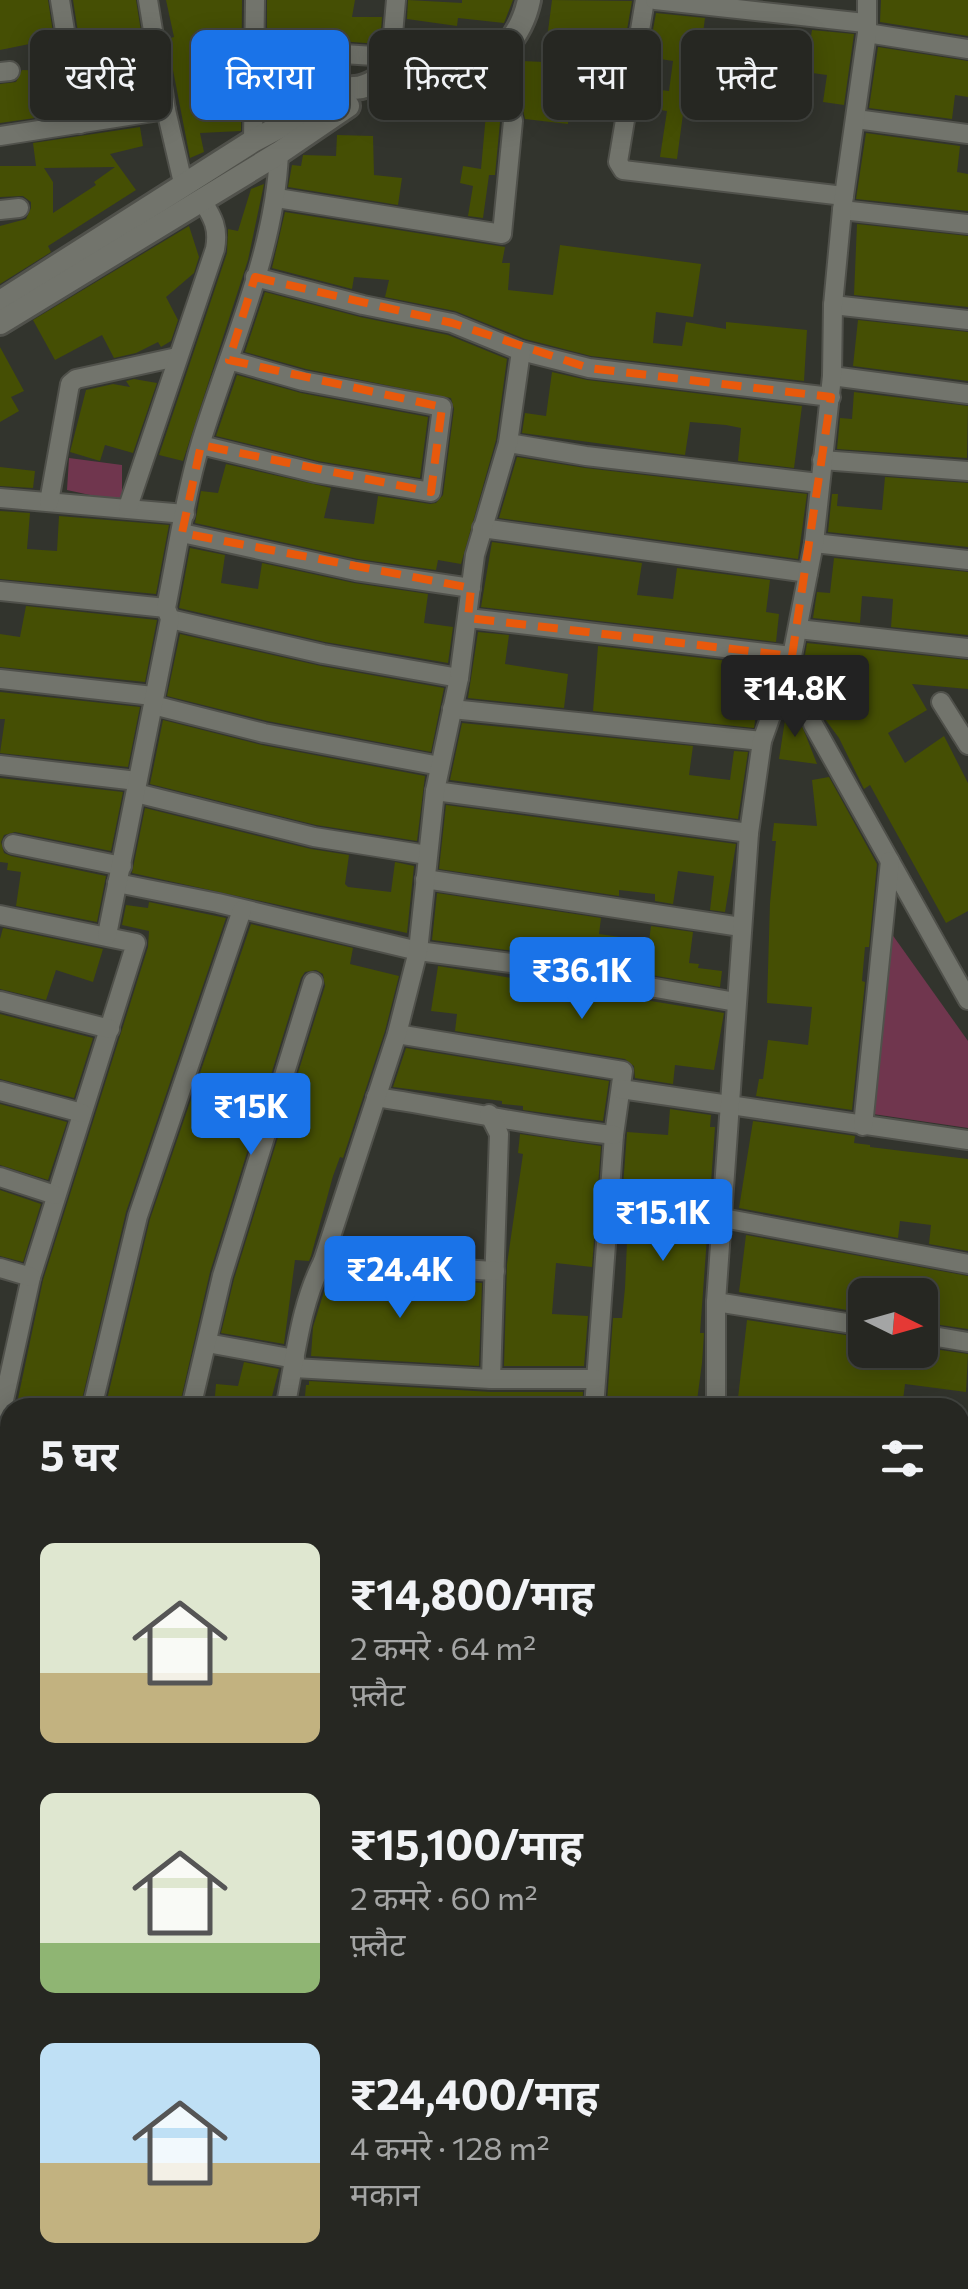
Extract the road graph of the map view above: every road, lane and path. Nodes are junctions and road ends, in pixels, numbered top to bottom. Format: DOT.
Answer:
graph roads {
  1 [pos="60,0"];
  2 [pos="148,0"];
  3 [pos="255,0"];
  4 [pos="396,0"];
  5 [pos="529,0"];
  6 [pos="645,0"];
  7 [pos="656,0"];
  8 [pos="867,0"];
  9 [pos="866,28"];
  10 [pos="153,30"];
  11 [pos="253,30"];
  12 [pos="393,30"];
  13 [pos="517,30"];
  14 [pos="968,48"];
  15 [pos="369,84"];
  16 [pos="363,89"];
  17 [pos="856,119"];
  18 [pos="105,120"];
  19 [pos="168,120"];
  20 [pos="253,120"];
  21 [pos="513,120"];
  22 [pos="80,124"];
  23 [pos="968,134"];
  24 [pos="0,136"];
  25 [pos="253,141"];
  26 [pos="280,153"];
  27 [pos="184,183"];
  28 [pos="278,198"];
  29 [pos="202,200"];
  30 [pos="843,203"];
  31 [pos="968,224"];
  32 [pos="255,277"];
  33 [pos="0,302"];
  34 [pos="833,305"];
  35 [pos="968,320"];
  36 [pos="0,322"];
  37 [pos="520,351"];
  38 [pos="177,357"];
  39 [pos="229,360"];
  40 [pos="832,376"];
  41 [pos="968,394"];
  42 [pos="830,397"];
  43 [pos="508,443"];
  44 [pos="200,445"];
  45 [pos="822,460"];
  46 [pos="968,472"];
  47 [pos="819,482"];
  48 [pos="0,498"];
  49 [pos="49,502"];
  50 [pos="128,506"];
  51 [pos="184,523"];
  52 [pos="482,528"];
  53 [pos="814,543"];
  54 [pos="968,560"];
  55 [pos="808,573"];
  56 [pos="471,588"];
  57 [pos="0,592"];
  58 [pos="168,613"];
  59 [pos="468,618"];
  60 [pos="798,630"];
  61 [pos="968,648"];
  62 [pos="792,656"];
  63 [pos="459,678"];
  64 [pos="0,679"];
  65 [pos="153,700"];
  66 [pos="941,702"];
  67 [pos="452,709"];
  68 [pos="762,741"];
  69 [pos="968,745"];
  70 [pos="0,765"];
  71 [pos="440,766"];
  72 [pos="136,787"];
  73 [pos="435,792"];
  74 [pos="749,833"];
  75 [pos="13,844"];
  76 [pos="427,855"];
  77 [pos="890,861"];
  78 [pos="119,875"];
  79 [pos="426,879"];
  80 [pos="242,910"];
  81 [pos="0,915"];
  82 [pos="741,928"];
  83 [pos="107,935"];
  84 [pos="418,951"];
  85 [pos="313,982"];
  86 [pos="968,1000"];
  87 [pos="0,1001"];
  88 [pos="736,1002"];
  89 [pos="110,1029"];
  90 [pos="397,1034"];
  91 [pos="621,1090"];
  92 [pos="0,1092"];
  93 [pos="376,1098"];
  94 [pos="729,1106"];
  95 [pos="82,1113"];
  96 [pos="489,1114"];
  97 [pos="862,1126"];
  98 [pos="614,1135"];
  99 [pos="968,1140"];
  100 [pos="0,1176"];
  101 [pos="55,1194"];
  102 [pos="723,1218"];
  103 [pos="323,1261"];
  104 [pos="968,1264"];
  105 [pos="0,1268"];
  106 [pos="495,1271"];
  107 [pos="30,1277"];
  108 [pos="716,1302"];
  109 [pos="848,1323"];
  110 [pos="938,1337"];
  111 [pos="968,1342"];
  112 [pos="207,1343"];
  113 [pos="294,1364"];
  114 [pos="491,1379"];
  115 [pos="596,1379"];
  116 [pos="4,1398"];
  117 [pos="94,1398"];
  118 [pos="193,1398"];
  119 [pos="286,1398"];
  120 [pos="595,1398"];
  121 [pos="716,1398"];
  1 -- 22 [label="street"];
  2 -- 10 [label="street"];
  3 -- 11 [label="street"];
  4 -- 12 [label="street"];
  5 -- 13 [label="street"];
  6 -- 30 [label="street"];
  7 -- 9 [label="street"];
  8 -- 9 [label="street"];
  9 -- 14 [label="street"];
  9 -- 17 [label="street"];
  15 -- 16 [label="street"];
  16 -- 25 [label="street"];
  16 -- 26 [label="street"];
  17 -- 23 [label="street"];
  17 -- 30 [label="street"];
  18 -- 22 [label="street"];
  19 -- 27 [label="street"];
  20 -- 25 [label="street"];
  21 -- 28 [label="street"];
  22 -- 24 [label="street"];
  25 -- 27 [label="street"];
  26 -- 28 [label="street"];
  26 -- 29 [label="street"];
  27 -- 33 [label="street"];
  28 -- 32 [label="street"];
  29 -- 36 [label="street"];
  29 -- 38 [label="street"];
  30 -- 31 [label="street"];
  30 -- 34 [label="street"];
  32 -- 37 [label="street"];
  32 -- 39 [label="street"];
  34 -- 35 [label="street"];
  34 -- 40 [label="street"];
  37 -- 42 [label="street"];
  37 -- 43 [label="street"];
  38 -- 49 [label="street"];
  38 -- 50 [label="street"];
  39 -- 44 [label="street"];
  39 -- 44 [label="street"];
  40 -- 41 [label="street"];
  40 -- 42 [label="street"];
  42 -- 45 [label="street"];
  43 -- 47 [label="street"];
  43 -- 52 [label="street"];
  44 -- 51 [label="street"];
  45 -- 46 [label="street"];
  45 -- 47 [label="street"];
  47 -- 53 [label="street"];
  48 -- 49 [label="street"];
  49 -- 50 [label="street"];
  50 -- 51 [label="street"];
  51 -- 56 [label="street"];
  51 -- 58 [label="street"];
  52 -- 55 [label="street"];
  52 -- 56 [label="street"];
  53 -- 54 [label="street"];
  53 -- 55 [label="street"];
  55 -- 60 [label="street"];
  56 -- 59 [label="street"];
  57 -- 58 [label="street"];
  58 -- 63 [label="street"];
  58 -- 65 [label="street"];
  59 -- 62 [label="street"];
  59 -- 63 [label="street"];
  60 -- 61 [label="street"];
  60 -- 62 [label="street"];
  62 -- 68 [label="street"];
  62 -- 77 [label="street"];
  63 -- 67 [label="street"];
  64 -- 65 [label="street"];
  65 -- 71 [label="street"];
  65 -- 72 [label="street"];
  66 -- 69 [label="street"];
  67 -- 68 [label="street"];
  67 -- 71 [label="street"];
  68 -- 74 [label="street"];
  70 -- 72 [label="street"];
  71 -- 73 [label="street"];
  72 -- 76 [label="street"];
  72 -- 78 [label="street"];
  73 -- 74 [label="street"];
  73 -- 76 [label="street"];
  74 -- 82 [label="street"];
  75 -- 78 [label="street"];
  76 -- 79 [label="street"];
  77 -- 86 [label="street"];
  77 -- 97 [label="street"];
  78 -- 80 [label="street"];
  78 -- 83 [label="street"];
  79 -- 82 [label="street"];
  79 -- 84 [label="street"];
  80 -- 84 [label="street"];
  80 -- 117 [label="street"];
  81 -- 83 [label="street"];
  82 -- 88 [label="street"];
  83 -- 89 [label="street"];
  84 -- 88 [label="street"];
  84 -- 90 [label="street"];
  85 -- 112 [label="street"];
  87 -- 89 [label="street"];
  88 -- 94 [label="street"];
  89 -- 95 [label="street"];
  90 -- 91 [label="street"];
  90 -- 93 [label="street"];
  91 -- 94 [label="street"];
  91 -- 98 [label="street"];
  92 -- 95 [label="street"];
  93 -- 96 [label="street"];
  93 -- 103 [label="street"];
  94 -- 97 [label="street"];
  94 -- 102 [label="street"];
  95 -- 101 [label="street"];
  96 -- 98 [label="street"];
  96 -- 106 [label="street"];
  97 -- 99 [label="street"];
  98 -- 115 [label="street"];
  100 -- 101 [label="street"];
  101 -- 107 [label="street"];
  102 -- 104 [label="street"];
  102 -- 108 [label="street"];
  103 -- 106 [label="street"];
  103 -- 113 [label="street"];
  105 -- 107 [label="street"];
  106 -- 114 [label="street"];
  107 -- 116 [label="street"];
  108 -- 109 [label="street"];
  108 -- 121 [label="street"];
  110 -- 111 [label="street"];
  112 -- 113 [label="street"];
  112 -- 118 [label="street"];
  113 -- 114 [label="street"];
  113 -- 119 [label="street"];
  114 -- 115 [label="street"];
  115 -- 120 [label="street"];
}
